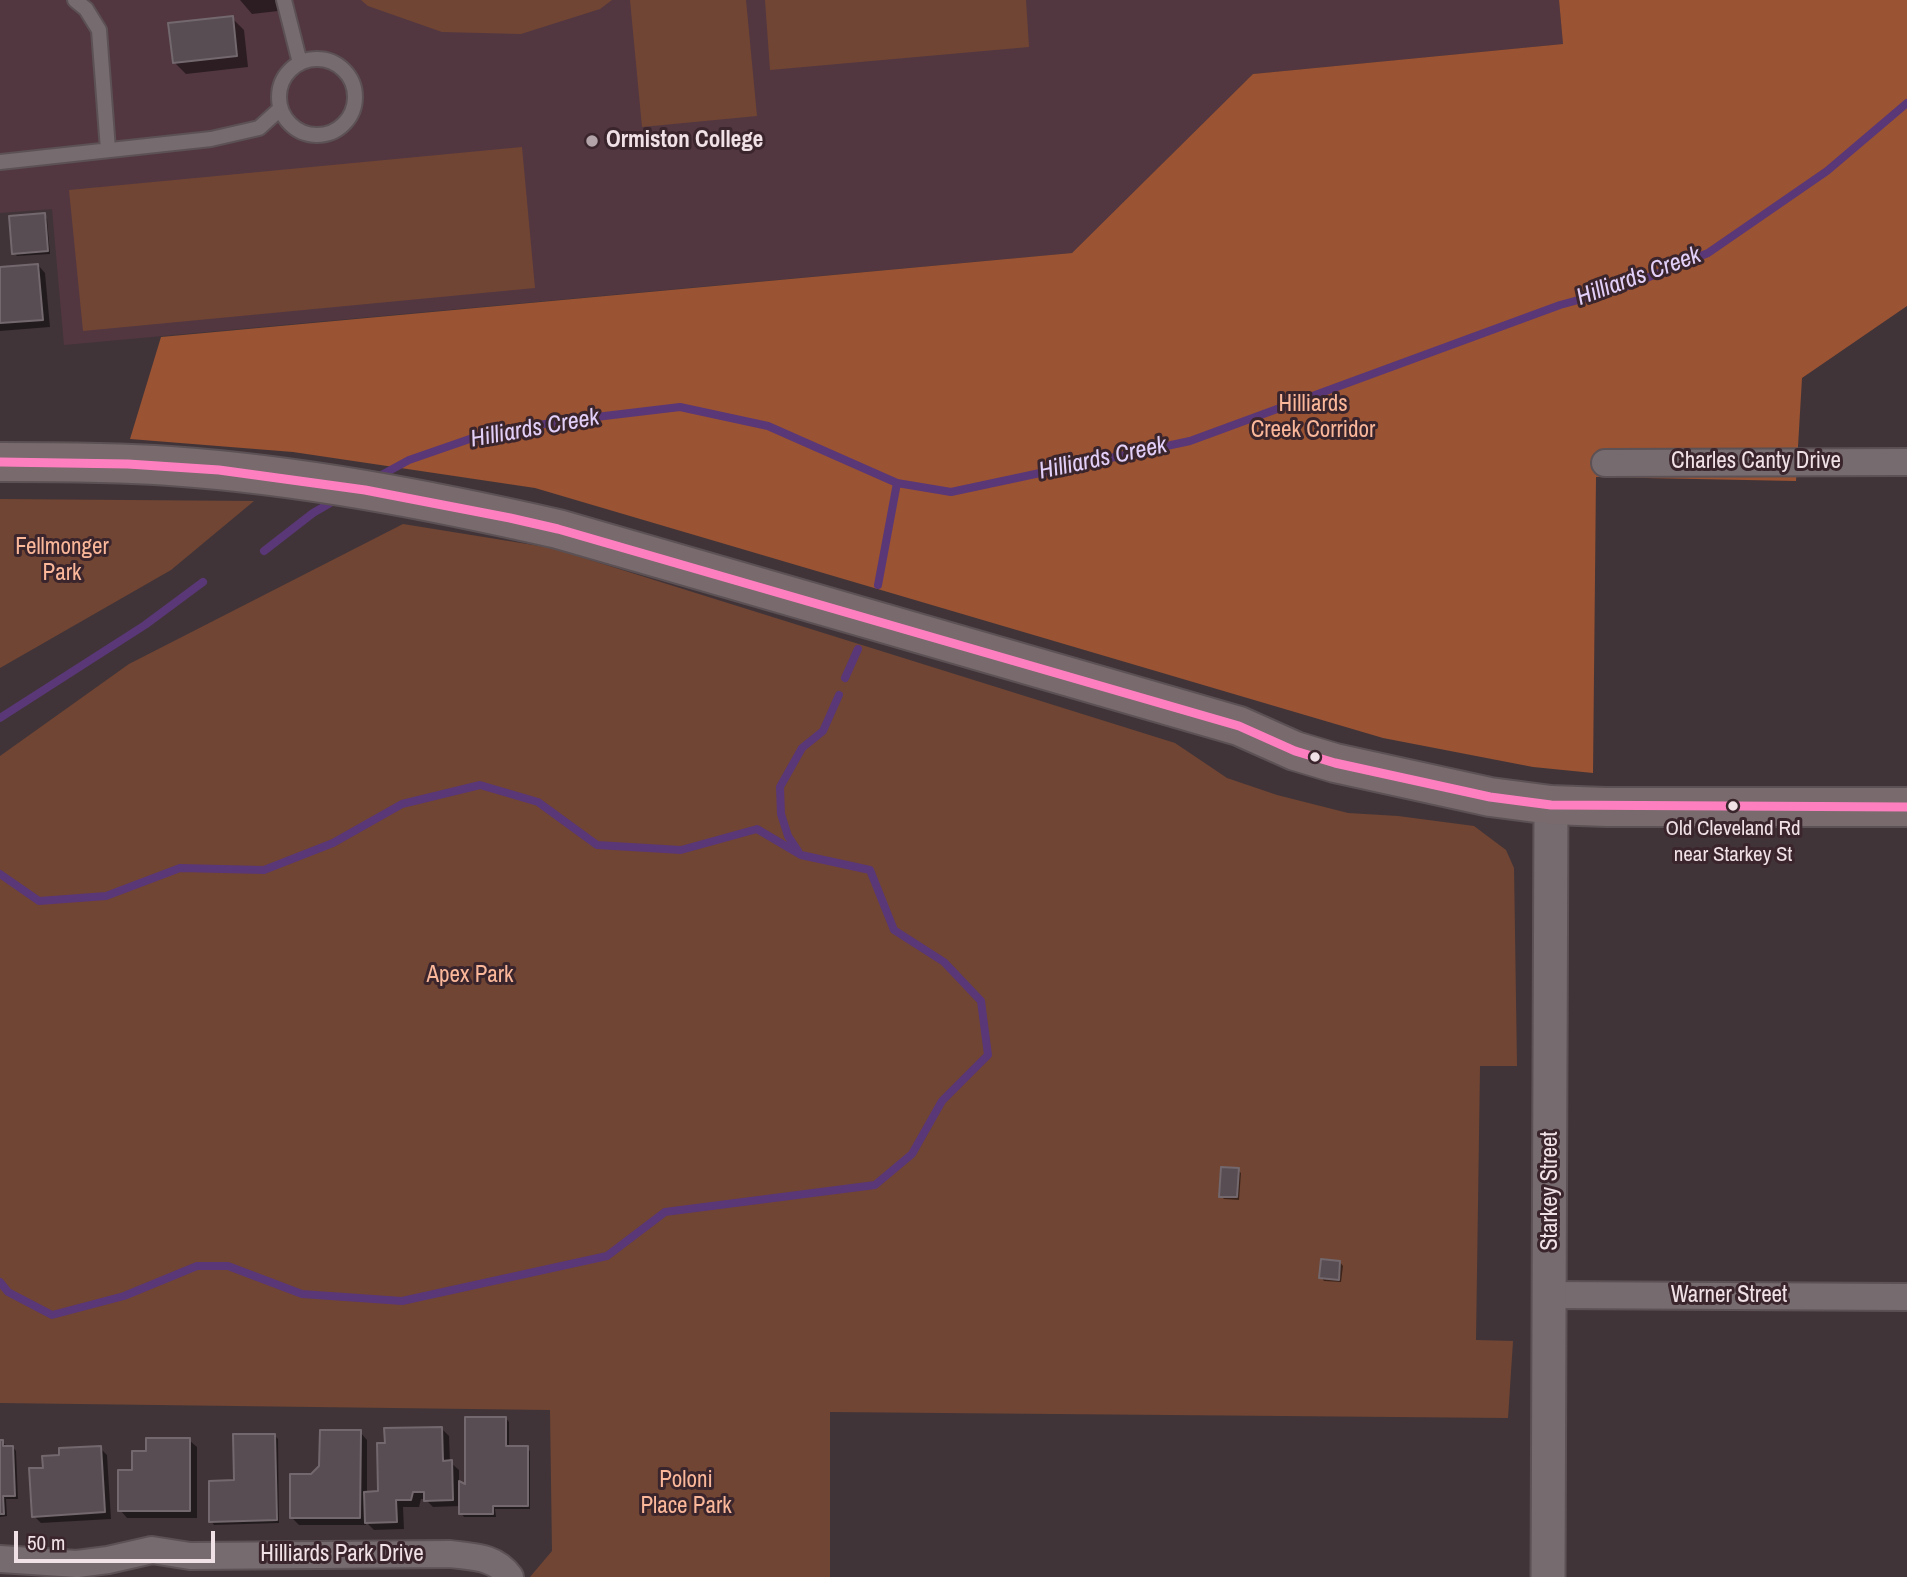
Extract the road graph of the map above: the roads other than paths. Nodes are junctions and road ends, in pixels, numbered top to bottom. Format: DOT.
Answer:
graph roads {
  1 [pos="75,0"];
  2 [pos="284,0"];
  3 [pos="300,63"];
  4 [pos="280,109"];
  5 [pos="107,150"];
  6 [pos="0,162"];
  7 [pos="0,462"];
  8 [pos="1907,462"];
  9 [pos="1605,463"];
  10 [pos="1551,805"];
  11 [pos="1907,807"];
  12 [pos="1550,1295"];
  13 [pos="1907,1297"];
  14 [pos="0,1559"];
  15 [pos="510,1577"];
  16 [pos="1548,1577"];
  1 -- 5 [label="lane"];
  2 -- 3 [label="lane"];
  3 -- 4 [label="lane"];
  3 -- 4 [label="lane"];
  4 -- 5 [label="lane"];
  5 -- 6 [label="lane"];
  7 -- 10 [label="main road"];
  8 -- 9 [label="street, Charles Canty Drive"];
  10 -- 11 [label="main road"];
  10 -- 12 [label="street, Starkey Street"];
  12 -- 13 [label="street, Warner Street"];
  12 -- 16 [label="street, Starkey Street"];
  14 -- 15 [label="street, Hilliards Park Drive"];
}
